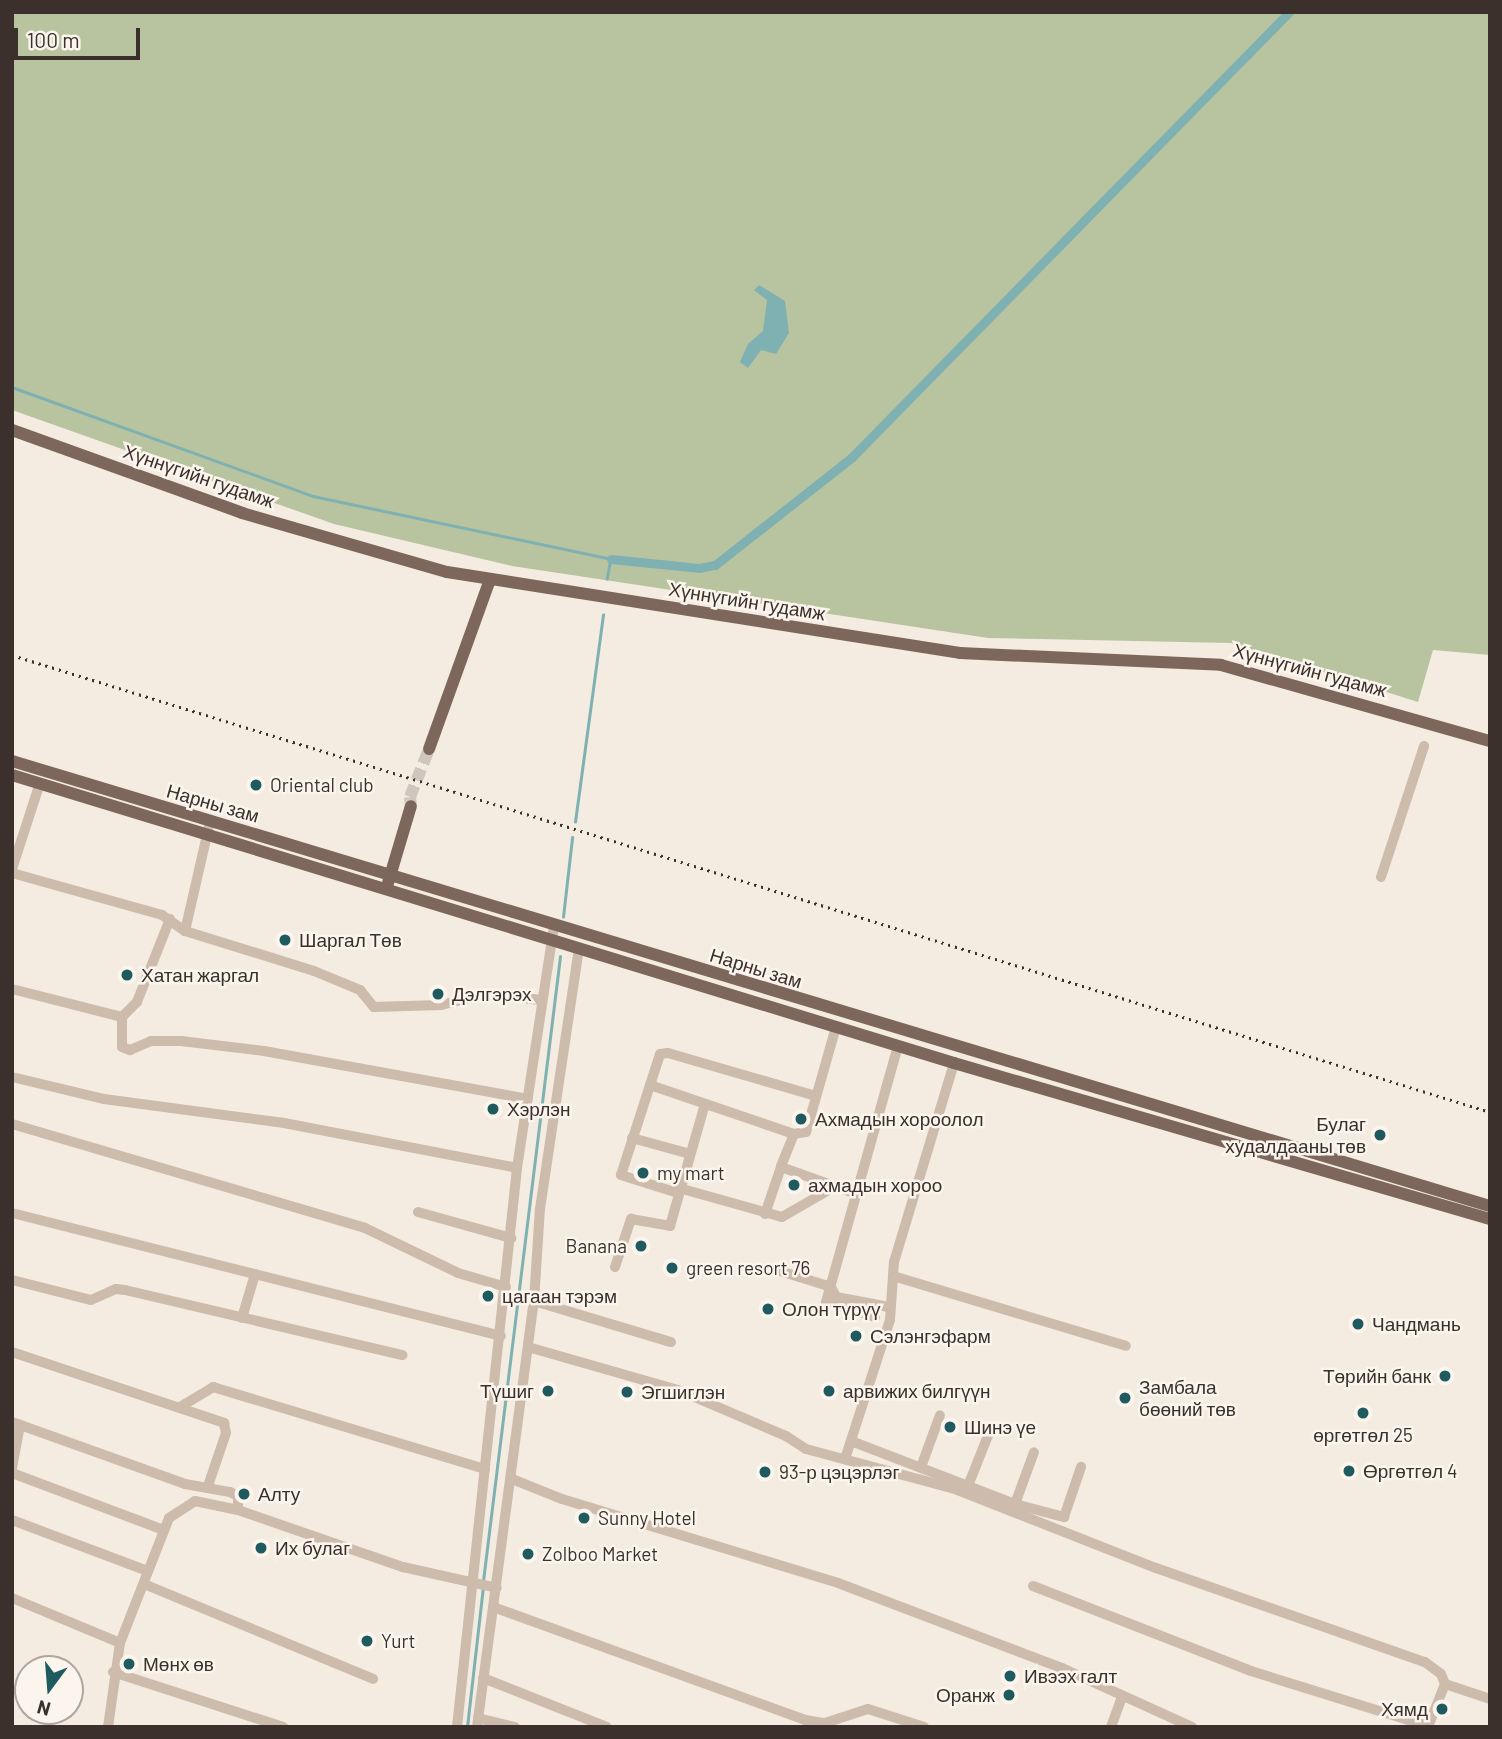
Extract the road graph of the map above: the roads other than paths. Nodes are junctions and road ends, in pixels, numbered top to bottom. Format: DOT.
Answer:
graph roads {
  1 [pos="12,430"];
  2 [pos="491,580"];
  3 [pos="1490,741"];
  4 [pos="1424,746"];
  5 [pos="429,749"];
  6 [pos="12,761"];
  7 [pos="12,775"];
  8 [pos="40,783"];
  9 [pos="411,806"];
  10 [pos="208,828"];
  11 [pos="12,871"];
  12 [pos="1381,877"];
  13 [pos="388,883"];
  14 [pos="170,919"];
  15 [pos="554,927"];
  16 [pos="185,931"];
  17 [pos="551,941"];
  18 [pos="579,949"];
  19 [pos="12,989"];
  20 [pos="542,1000"];
  21 [pos="122,1017"];
  22 [pos="836,1027"];
  23 [pos="898,1046"];
  24 [pos="954,1063"];
  25 [pos="12,1077"];
  26 [pos="650,1085"];
  27 [pos="816,1096"];
  28 [pos="528,1099"];
  29 [pos="705,1104"];
  30 [pos="12,1124"];
  31 [pos="794,1134"];
  32 [pos="632,1138"];
  33 [pos="690,1154"];
  34 [pos="781,1167"];
  35 [pos="517,1168"];
  36 [pos="834,1187"];
  37 [pos="678,1190"];
  38 [pos="857,1194"];
  39 [pos="1490,1206"];
  40 [pos="418,1212"];
  41 [pos="12,1213"];
  42 [pos="765,1214"];
  43 [pos="1490,1219"];
  44 [pos="510,1238"];
  45 [pos="615,1267"];
  46 [pos="780,1271"];
  47 [pos="255,1274"];
  48 [pos="893,1276"];
  49 [pos="12,1280"];
  50 [pos="506,1287"];
  51 [pos="831,1287"];
  52 [pos="534,1301"];
  53 [pos="889,1307"];
  54 [pos="876,1317"];
  55 [pos="242,1318"];
  56 [pos="501,1336"];
  57 [pos="671,1342"];
  58 [pos="1126,1346"];
  59 [pos="528,1347"];
  60 [pos="12,1352"];
  61 [pos="403,1354"];
  62 [pos="180,1407"];
  63 [pos="940,1415"];
  64 [pos="16,1424"];
  65 [pos="989,1433"];
  66 [pos="851,1441"];
  67 [pos="1034,1452"];
  68 [pos="845,1459"];
  69 [pos="921,1467"];
  70 [pos="1081,1467"];
  71 [pos="12,1468"];
  72 [pos="485,1469"];
  73 [pos="12,1473"];
  74 [pos="512,1479"];
  75 [pos="968,1486"];
  76 [pos="203,1487"];
  77 [pos="195,1501"];
  78 [pos="1016,1504"];
  79 [pos="238,1510"];
  80 [pos="12,1520"];
  81 [pos="164,1530"];
  82 [pos="148,1571"];
  83 [pos="144,1584"];
  84 [pos="474,1584"];
  85 [pos="1033,1586"];
  86 [pos="493,1588"];
  87 [pos="12,1598"];
  88 [pos="496,1608"];
  89 [pos="120,1643"];
  90 [pos="113,1672"];
  91 [pos="483,1678"];
  92 [pos="373,1679"];
  93 [pos="1445,1684"];
  94 [pos="1122,1697"];
  95 [pos="1490,1699"];
  96 [pos="477,1722"];
  97 [pos="1428,1726"];
  98 [pos="108,1727"];
  99 [pos="283,1727"];
  100 [pos="457,1727"];
  101 [pos="515,1727"];
  102 [pos="607,1727"];
  103 [pos="924,1727"];
  104 [pos="1111,1727"];
  105 [pos="1192,1727"];
  1 -- 2 [label="main road, Хүннүгийн гудамж"];
  2 -- 3 [label="main road, Хүннүгийн гудамж"];
  2 -- 5 [label="main road"];
  4 -- 12 [label="street"];
  6 -- 10 [label="main road, Нарны зам"];
  7 -- 8 [label="main road, Нарны зам"];
  8 -- 10 [label="main road, Нарны зам"];
  8 -- 11 [label="street"];
  9 -- 13 [label="main road"];
  10 -- 13 [label="main road, Нарны зам"];
  10 -- 16 [label="street"];
  11 -- 14 [label="street"];
  13 -- 15 [label="main road, Нарны зам"];
  13 -- 17 [label="main road, Нарны зам"];
  14 -- 16 [label="street"];
  14 -- 21 [label="street"];
  15 -- 17 [label="street"];
  15 -- 39 [label="main road, Нарны зам"];
  16 -- 20 [label="street"];
  17 -- 18 [label="main road, Нарны зам"];
  17 -- 20 [label="street"];
  18 -- 22 [label="main road, Нарны зам"];
  18 -- 52 [label="street"];
  19 -- 21 [label="street"];
  20 -- 28 [label="street"];
  21 -- 28 [label="street"];
  22 -- 23 [label="main road, Нарны зам"];
  22 -- 27 [label="street"];
  23 -- 24 [label="main road, Нарны зам"];
  23 -- 38 [label="street"];
  24 -- 43 [label="main road, Нарны зам"];
  24 -- 48 [label="street"];
  25 -- 35 [label="street"];
  26 -- 27 [label="street"];
  26 -- 29 [label="street"];
  26 -- 32 [label="street"];
  27 -- 31 [label="street"];
  28 -- 35 [label="street"];
  29 -- 31 [label="street"];
  29 -- 33 [label="street"];
  30 -- 50 [label="street"];
  31 -- 34 [label="street"];
  32 -- 33 [label="street"];
  32 -- 37 [label="street"];
  33 -- 37 [label="street"];
  34 -- 36 [label="street"];
  34 -- 42 [label="street"];
  35 -- 44 [label="street"];
  36 -- 38 [label="street"];
  36 -- 42 [label="street"];
  37 -- 42 [label="street"];
  37 -- 45 [label="street"];
  38 -- 51 [label="street"];
  40 -- 44 [label="street"];
  41 -- 47 [label="street"];
  44 -- 50 [label="street"];
  46 -- 51 [label="street"];
  47 -- 55 [label="street"];
  47 -- 56 [label="street"];
  48 -- 53 [label="street"];
  48 -- 58 [label="street"];
  49 -- 55 [label="street"];
  50 -- 56 [label="street"];
  51 -- 53 [label="street"];
  51 -- 54 [label="street"];
  52 -- 57 [label="street"];
  52 -- 59 [label="street"];
  53 -- 66 [label="street"];
  55 -- 61 [label="street"];
  56 -- 72 [label="street"];
  59 -- 68 [label="street"];
  59 -- 74 [label="street"];
  60 -- 62 [label="street"];
  62 -- 72 [label="street"];
  62 -- 76 [label="street"];
  63 -- 69 [label="street"];
  64 -- 71 [label="street"];
  64 -- 76 [label="street"];
  65 -- 75 [label="street"];
  66 -- 68 [label="street"];
  66 -- 69 [label="street"];
  67 -- 78 [label="street"];
  68 -- 93 [label="street"];
  69 -- 75 [label="street"];
  70 -- 78 [label="street"];
  72 -- 84 [label="street"];
  73 -- 81 [label="street"];
  74 -- 86 [label="street"];
  74 -- 94 [label="street"];
  75 -- 78 [label="street"];
  76 -- 77 [label="street"];
  76 -- 79 [label="street"];
  77 -- 79 [label="street"];
  77 -- 81 [label="street"];
  79 -- 84 [label="street"];
  80 -- 82 [label="street"];
  81 -- 82 [label="street"];
  82 -- 83 [label="street"];
  83 -- 89 [label="street"];
  83 -- 92 [label="street"];
  84 -- 86 [label="street"];
  84 -- 100 [label="street"];
  85 -- 97 [label="street"];
  86 -- 88 [label="street"];
  87 -- 89 [label="street"];
  88 -- 91 [label="street"];
  88 -- 103 [label="street"];
  89 -- 90 [label="street"];
  90 -- 98 [label="street"];
  90 -- 99 [label="street"];
  91 -- 96 [label="street"];
  91 -- 102 [label="street"];
  93 -- 95 [label="street"];
  93 -- 97 [label="street"];
  94 -- 104 [label="street"];
  94 -- 105 [label="street"];
  96 -- 101 [label="street"];
}
